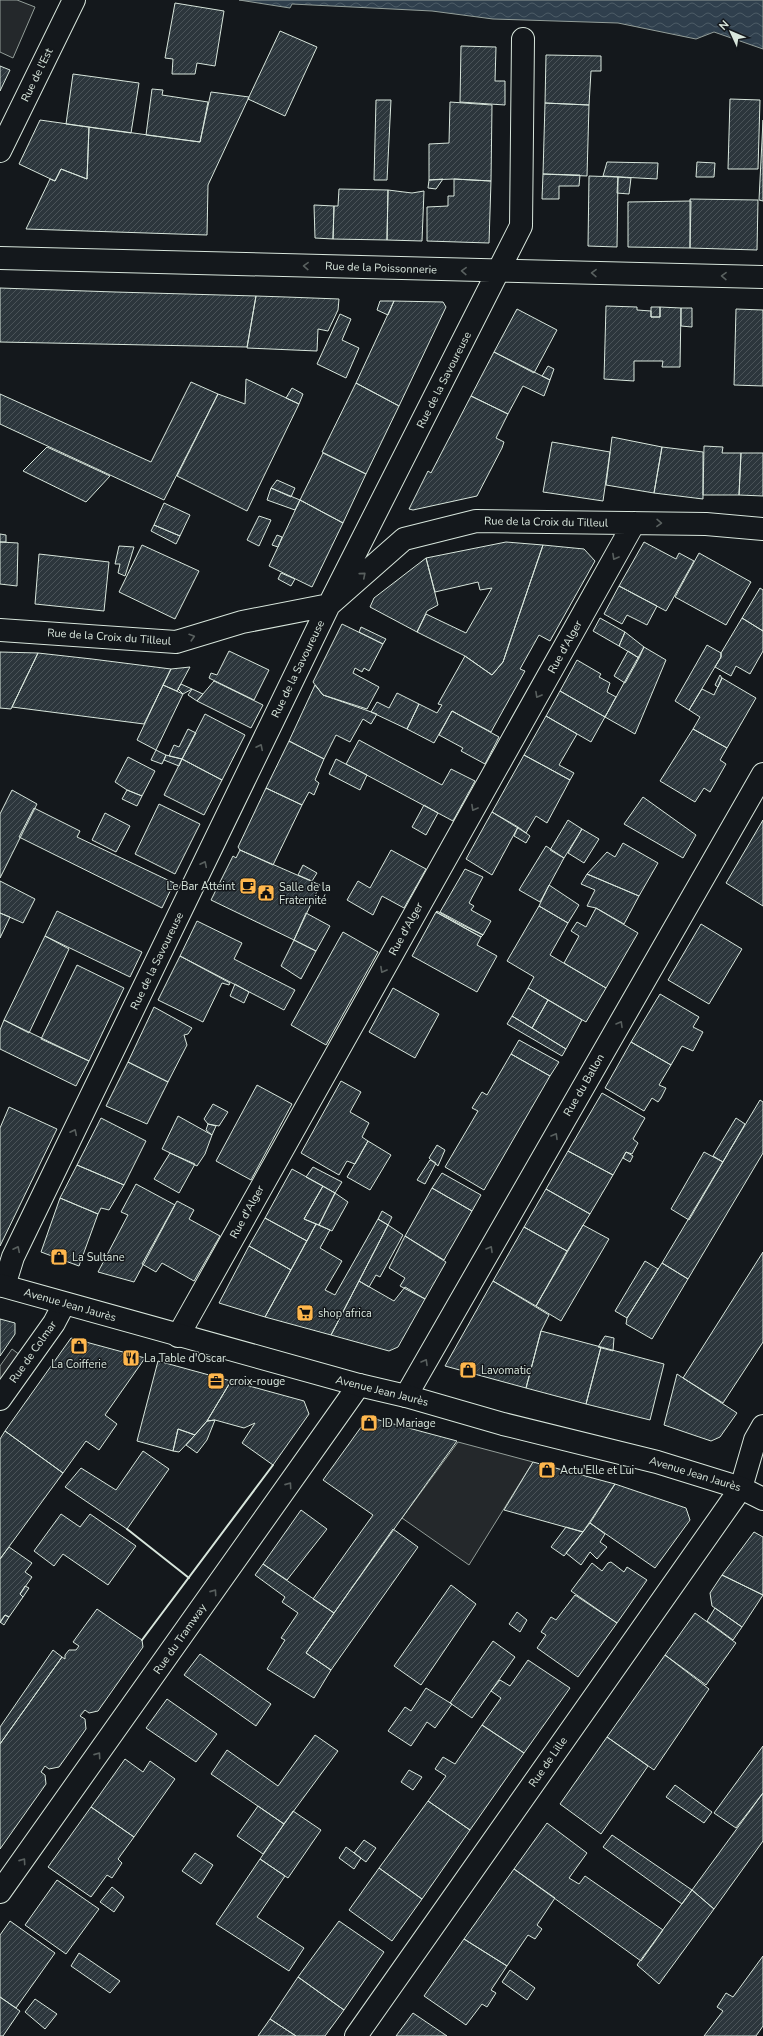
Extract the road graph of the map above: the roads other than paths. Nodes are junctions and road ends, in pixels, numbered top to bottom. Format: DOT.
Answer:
graph roads {
  1 [pos="74,0"];
  2 [pos="523,39"];
  3 [pos="0,151"];
  4 [pos="0,258"];
  5 [pos="499,271"];
  6 [pos="763,277"];
  7 [pos="634,523"];
  8 [pos="763,529"];
  9 [pos="329,605"];
  10 [pos="0,630"];
  11 [pos="763,774"];
  12 [pos="2,1286"];
  13 [pos="64,1304"];
  14 [pos="178,1336"];
  15 [pos="359,1385"];
  16 [pos="406,1396"];
  17 [pos="0,1399"];
  18 [pos="763,1426"];
  19 [pos="741,1488"];
  20 [pos="763,1499"];
  21 [pos="0,1892"];
  22 [pos="356,2036"];
  1 -- 3 [label="street, Rue de l'Est"];
  2 -- 5 [label="street, Rue de la Savoureuse"];
  5 -- 4 [label="street, Rue de la Poissonnerie, one-way"];
  6 -- 5 [label="street, Rue de la Poissonnerie, one-way"];
  5 -- 9 [label="street, Rue de la Savoureuse"];
  7 -- 8 [label="street, Rue de la Croix du Tilleul, one-way"];
  9 -- 7 [label="street, Rue de la Croix du Tilleul, one-way"];
  7 -- 14 [label="street, Rue d'Alger, one-way"];
  10 -- 9 [label="street, Rue de la Croix du Tilleul, one-way"];
  12 -- 9 [label="street, Rue de la Savoureuse, one-way"];
  16 -- 11 [label="street, Rue du Ballon, one-way"];
  12 -- 13 [label="street, Avenue Jean Jaurès"];
  13 -- 14 [label="street, Avenue Jean Jaurès"];
  13 -- 17 [label="street, Rue de Colmar"];
  14 -- 15 [label="street, Avenue Jean Jaurès"];
  15 -- 16 [label="street, Avenue Jean Jaurès"];
  21 -- 15 [label="street, Rue du Tramway, one-way"];
  16 -- 19 [label="street, Avenue Jean Jaurès"];
  18 -- 19 [label="street, Rue de Lille"];
  19 -- 20 [label="street, Avenue Jean Jaurès"];
  19 -- 22 [label="street, Rue de Lille"];
}
